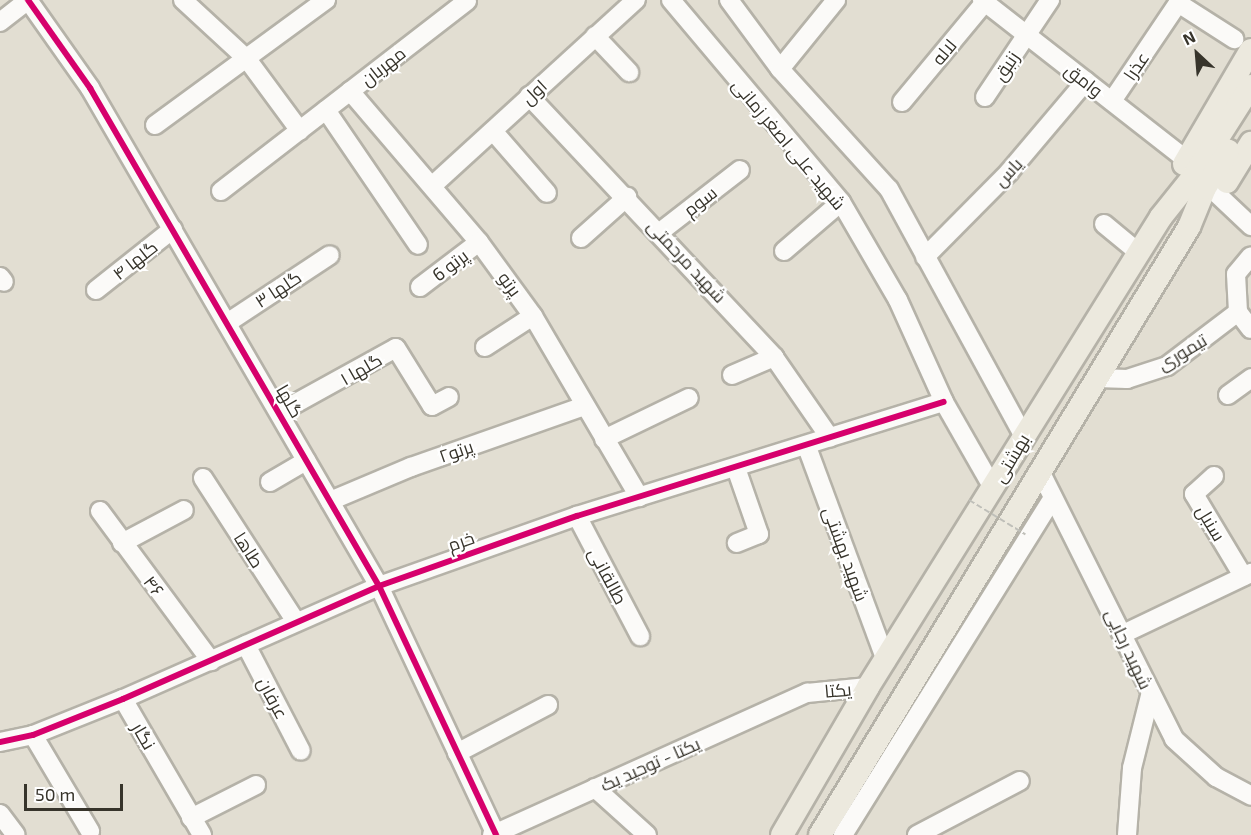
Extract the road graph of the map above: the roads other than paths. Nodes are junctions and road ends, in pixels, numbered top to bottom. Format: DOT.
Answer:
graph roads {
  1 [pos="28,0"];
  2 [pos="183,0"];
  3 [pos="636,0"];
  4 [pos="670,0"];
  5 [pos="729,0"];
  6 [pos="836,0"];
  7 [pos="1050,0"];
  8 [pos="467,1"];
  9 [pos="984,1"];
  10 [pos="1179,1"];
  11 [pos="316,3"];
  12 [pos="0,22"];
  13 [pos="1027,35"];
  14 [pos="595,36"];
  15 [pos="1243,44"];
  16 [pos="247,59"];
  17 [pos="780,69"];
  18 [pos="629,72"];
  19 [pos="1086,81"];
  20 [pos="1251,86"];
  21 [pos="350,92"];
  22 [pos="529,96"];
  23 [pos="985,97"];
  24 [pos="1112,101"];
  25 [pos="902,102"];
  26 [pos="326,110"];
  27 [pos="1251,114"];
  28 [pos="155,125"];
  29 [pos="300,131"];
  30 [pos="493,131"];
  31 [pos="1251,143"];
  32 [pos="1186,160"];
  33 [pos="740,170"];
  34 [pos="432,186"];
  35 [pos="221,191"];
  36 [pos="547,193"];
  37 [pos="1217,194"];
  38 [pos="627,197"];
  39 [pos="841,202"];
  40 [pos="1161,217"];
  41 [pos="1104,224"];
  42 [pos="1251,226"];
  43 [pos="1188,227"];
  44 [pos="173,229"];
  45 [pos="660,232"];
  46 [pos="582,238"];
  47 [pos="479,242"];
  48 [pos="418,245"];
  49 [pos="784,251"];
  50 [pos="1139,253"];
  51 [pos="330,255"];
  52 [pos="1251,256"];
  53 [pos="925,257"];
  54 [pos="420,287"];
  55 [pos="96,290"];
  56 [pos="1238,312"];
  57 [pos="533,316"];
  58 [pos="227,323"];
  59 [pos="1251,329"];
  60 [pos="485,346"];
  61 [pos="774,357"];
  62 [pos="732,375"];
  63 [pos="1097,378"];
  64 [pos="1251,378"];
  65 [pos="1228,395"];
  66 [pos="449,397"];
  67 [pos="689,398"];
  68 [pos="944,402"];
  69 [pos="584,406"];
  70 [pos="280,412"];
  71 [pos="1024,437"];
  72 [pos="830,438"];
  73 [pos="604,439"];
  74 [pos="807,447"];
  75 [pos="306,460"];
  76 [pos="736,468"];
  77 [pos="1041,473"];
  78 [pos="1214,476"];
  79 [pos="203,478"];
  80 [pos="270,482"];
  81 [pos="993,488"];
  82 [pos="639,497"];
  83 [pos="1053,498"];
  84 [pos="330,501"];
  85 [pos="184,510"];
  86 [pos="100,511"];
  87 [pos="577,516"];
  88 [pos="122,543"];
  89 [pos="737,543"];
  90 [pos="1247,574"];
  91 [pos="379,586"];
  92 [pos="296,621"];
  93 [pos="1123,634"];
  94 [pos="640,636"];
  95 [pos="246,645"];
  96 [pos="210,661"];
  97 [pos="886,661"];
  98 [pos="868,687"];
  99 [pos="807,693"];
  100 [pos="1150,696"];
  101 [pos="123,699"];
  102 [pos="548,705"];
  103 [pos="33,735"];
  104 [pos="0,742"];
  105 [pos="301,751"];
  106 [pos="457,753"];
  107 [pos="1020,780"];
  108 [pos="256,785"];
  109 [pos="595,789"];
  110 [pos="1249,793"];
  111 [pos="0,814"];
  112 [pos="191,818"];
  113 [pos="90,831"];
  114 [pos="16,835"];
  115 [pos="202,835"];
  116 [pos="494,835"];
  117 [pos="647,835"];
  118 [pos="782,835"];
  119 [pos="820,835"];
  120 [pos="843,835"];
  121 [pos="917,835"];
  122 [pos="1127,835"];
  1 -- 12 [label="street"];
  1 -- 44 [label="street, گلها"];
  2 -- 16 [label="street"];
  3 -- 14 [label="street, اول"];
  4 -- 39 [label="street, شهید علی اصغر زمانی"];
  5 -- 17 [label="street"];
  6 -- 17 [label="street"];
  7 -- 13 [label="street, زنبق"];
  8 -- 21 [label="street, مهربان"];
  9 -- 13 [label="street, وامق"];
  9 -- 25 [label="street, لاله"];
  10 -- 15 [label="street"];
  10 -- 24 [label="street, عذرا"];
  11 -- 16 [label="street"];
  13 -- 19 [label="street, وامق"];
  13 -- 23 [label="street, زنبق"];
  14 -- 18 [label="street"];
  14 -- 22 [label="street, اول"];
  15 -- 32 [label="main road"];
  16 -- 28 [label="street"];
  16 -- 29 [label="street"];
  17 -- 53 [label="street"];
  19 -- 24 [label="street, وامق"];
  19 -- 53 [label="street, یاس"];
  20 -- 40 [label="main road, بهشتی"];
  21 -- 26 [label="street, مهربان"];
  21 -- 34 [label="street, پرتو"];
  22 -- 30 [label="street, اول"];
  22 -- 38 [label="street, شهید مرحمتی"];
  24 -- 32 [label="street, وامق"];
  26 -- 29 [label="street, مهربان"];
  26 -- 48 [label="street"];
  27 -- 43 [label="main road, بهشتی"];
  29 -- 35 [label="street, مهربان"];
  30 -- 34 [label="street, اول"];
  30 -- 36 [label="street"];
  31 -- 37 [label="main road"];
  32 -- 40 [label="main road"];
  33 -- 45 [label="street, سوم"];
  34 -- 47 [label="street, پرتو"];
  37 -- 42 [label="street"];
  37 -- 43 [label="main road"];
  38 -- 45 [label="street, شهید مرحمتی"];
  38 -- 46 [label="street"];
  39 -- 49 [label="street"];
  39 -- 68 [label="street, شهید علی اصغر زمانی"];
  40 -- 50 [label="main road, بهشتی"];
  41 -- 50 [label="street"];
  43 -- 63 [label="main road, بهشتی"];
  44 -- 55 [label="street, گلها ۴"];
  44 -- 58 [label="street, گلها"];
  45 -- 61 [label="street, شهید مرحمتی"];
  47 -- 54 [label="street, پرتو 6"];
  47 -- 57 [label="street, پرتو"];
  50 -- 71 [label="main road, بهشتی"];
  51 -- 58 [label="street, گلها ۳"];
  52 -- 56 [label="street"];
  53 -- 71 [label="street"];
  56 -- 59 [label="street"];
  56 -- 63 [label="street, تیموری"];
  57 -- 60 [label="street"];
  57 -- 69 [label="street, پرتو"];
  58 -- 70 [label="street, گلها"];
  61 -- 62 [label="street"];
  61 -- 72 [label="street, شهید مرحمتی"];
  63 -- 77 [label="main road, بهشتی"];
  64 -- 65 [label="street"];
  66 -- 70 [label="street, گلها ۱"];
  67 -- 73 [label="street"];
  68 -- 72 [label="street, خرم"];
  68 -- 81 [label="street, شهید علی اصغر زمانی"];
  69 -- 73 [label="street, پرتو"];
  69 -- 84 [label="street, پرتو۲"];
  70 -- 75 [label="street, گلها"];
  71 -- 81 [label="main road, بهشتی"];
  72 -- 74 [label="street, خرم"];
  73 -- 82 [label="street, پرتو"];
  74 -- 76 [label="street, خرم"];
  74 -- 97 [label="street, شهید بهشتی"];
  75 -- 80 [label="street"];
  75 -- 84 [label="street, گلها"];
  76 -- 82 [label="street, خرم"];
  76 -- 89 [label="street"];
  77 -- 83 [label="street, شهید رجایی"];
  77 -- 119 [label="main road, بهشتی"];
  78 -- 90 [label="street, سنبل"];
  79 -- 92 [label="street, طاها"];
  81 -- 97 [label="main road, بهشتی"];
  82 -- 87 [label="street, خرم"];
  83 -- 93 [label="street, شهید رجایی"];
  83 -- 120 [label="street"];
  84 -- 91 [label="street, گلها"];
  85 -- 88 [label="street"];
  86 -- 88 [label="street, ۴۶"];
  87 -- 91 [label="street, خرم"];
  87 -- 94 [label="street, طالقانی"];
  88 -- 96 [label="street, ۴۶"];
  90 -- 93 [label="street"];
  91 -- 92 [label="street, خرم"];
  91 -- 106 [label="street, گلها"];
  92 -- 95 [label="street, خرم"];
  93 -- 100 [label="street, شهید رجایی"];
  95 -- 96 [label="street, خرم"];
  95 -- 105 [label="street, عرفان"];
  96 -- 101 [label="street, خرم"];
  97 -- 98 [label="main road, بهشتی"];
  98 -- 99 [label="street, یکتا"];
  98 -- 118 [label="main road, بهشتی"];
  99 -- 109 [label="street, یکتا - توحید یک"];
  100 -- 110 [label="street, شهید رجایی"];
  100 -- 122 [label="street"];
  101 -- 103 [label="street, خرم"];
  101 -- 112 [label="street, نگار"];
  102 -- 106 [label="street"];
  103 -- 104 [label="street, خرم"];
  103 -- 113 [label="street"];
  106 -- 116 [label="street, گلها"];
  107 -- 121 [label="street"];
  108 -- 112 [label="street"];
  109 -- 116 [label="street, یکتا - توحید یک"];
  109 -- 117 [label="street"];
  111 -- 114 [label="street"];
  112 -- 115 [label="street, نگار"];
}
